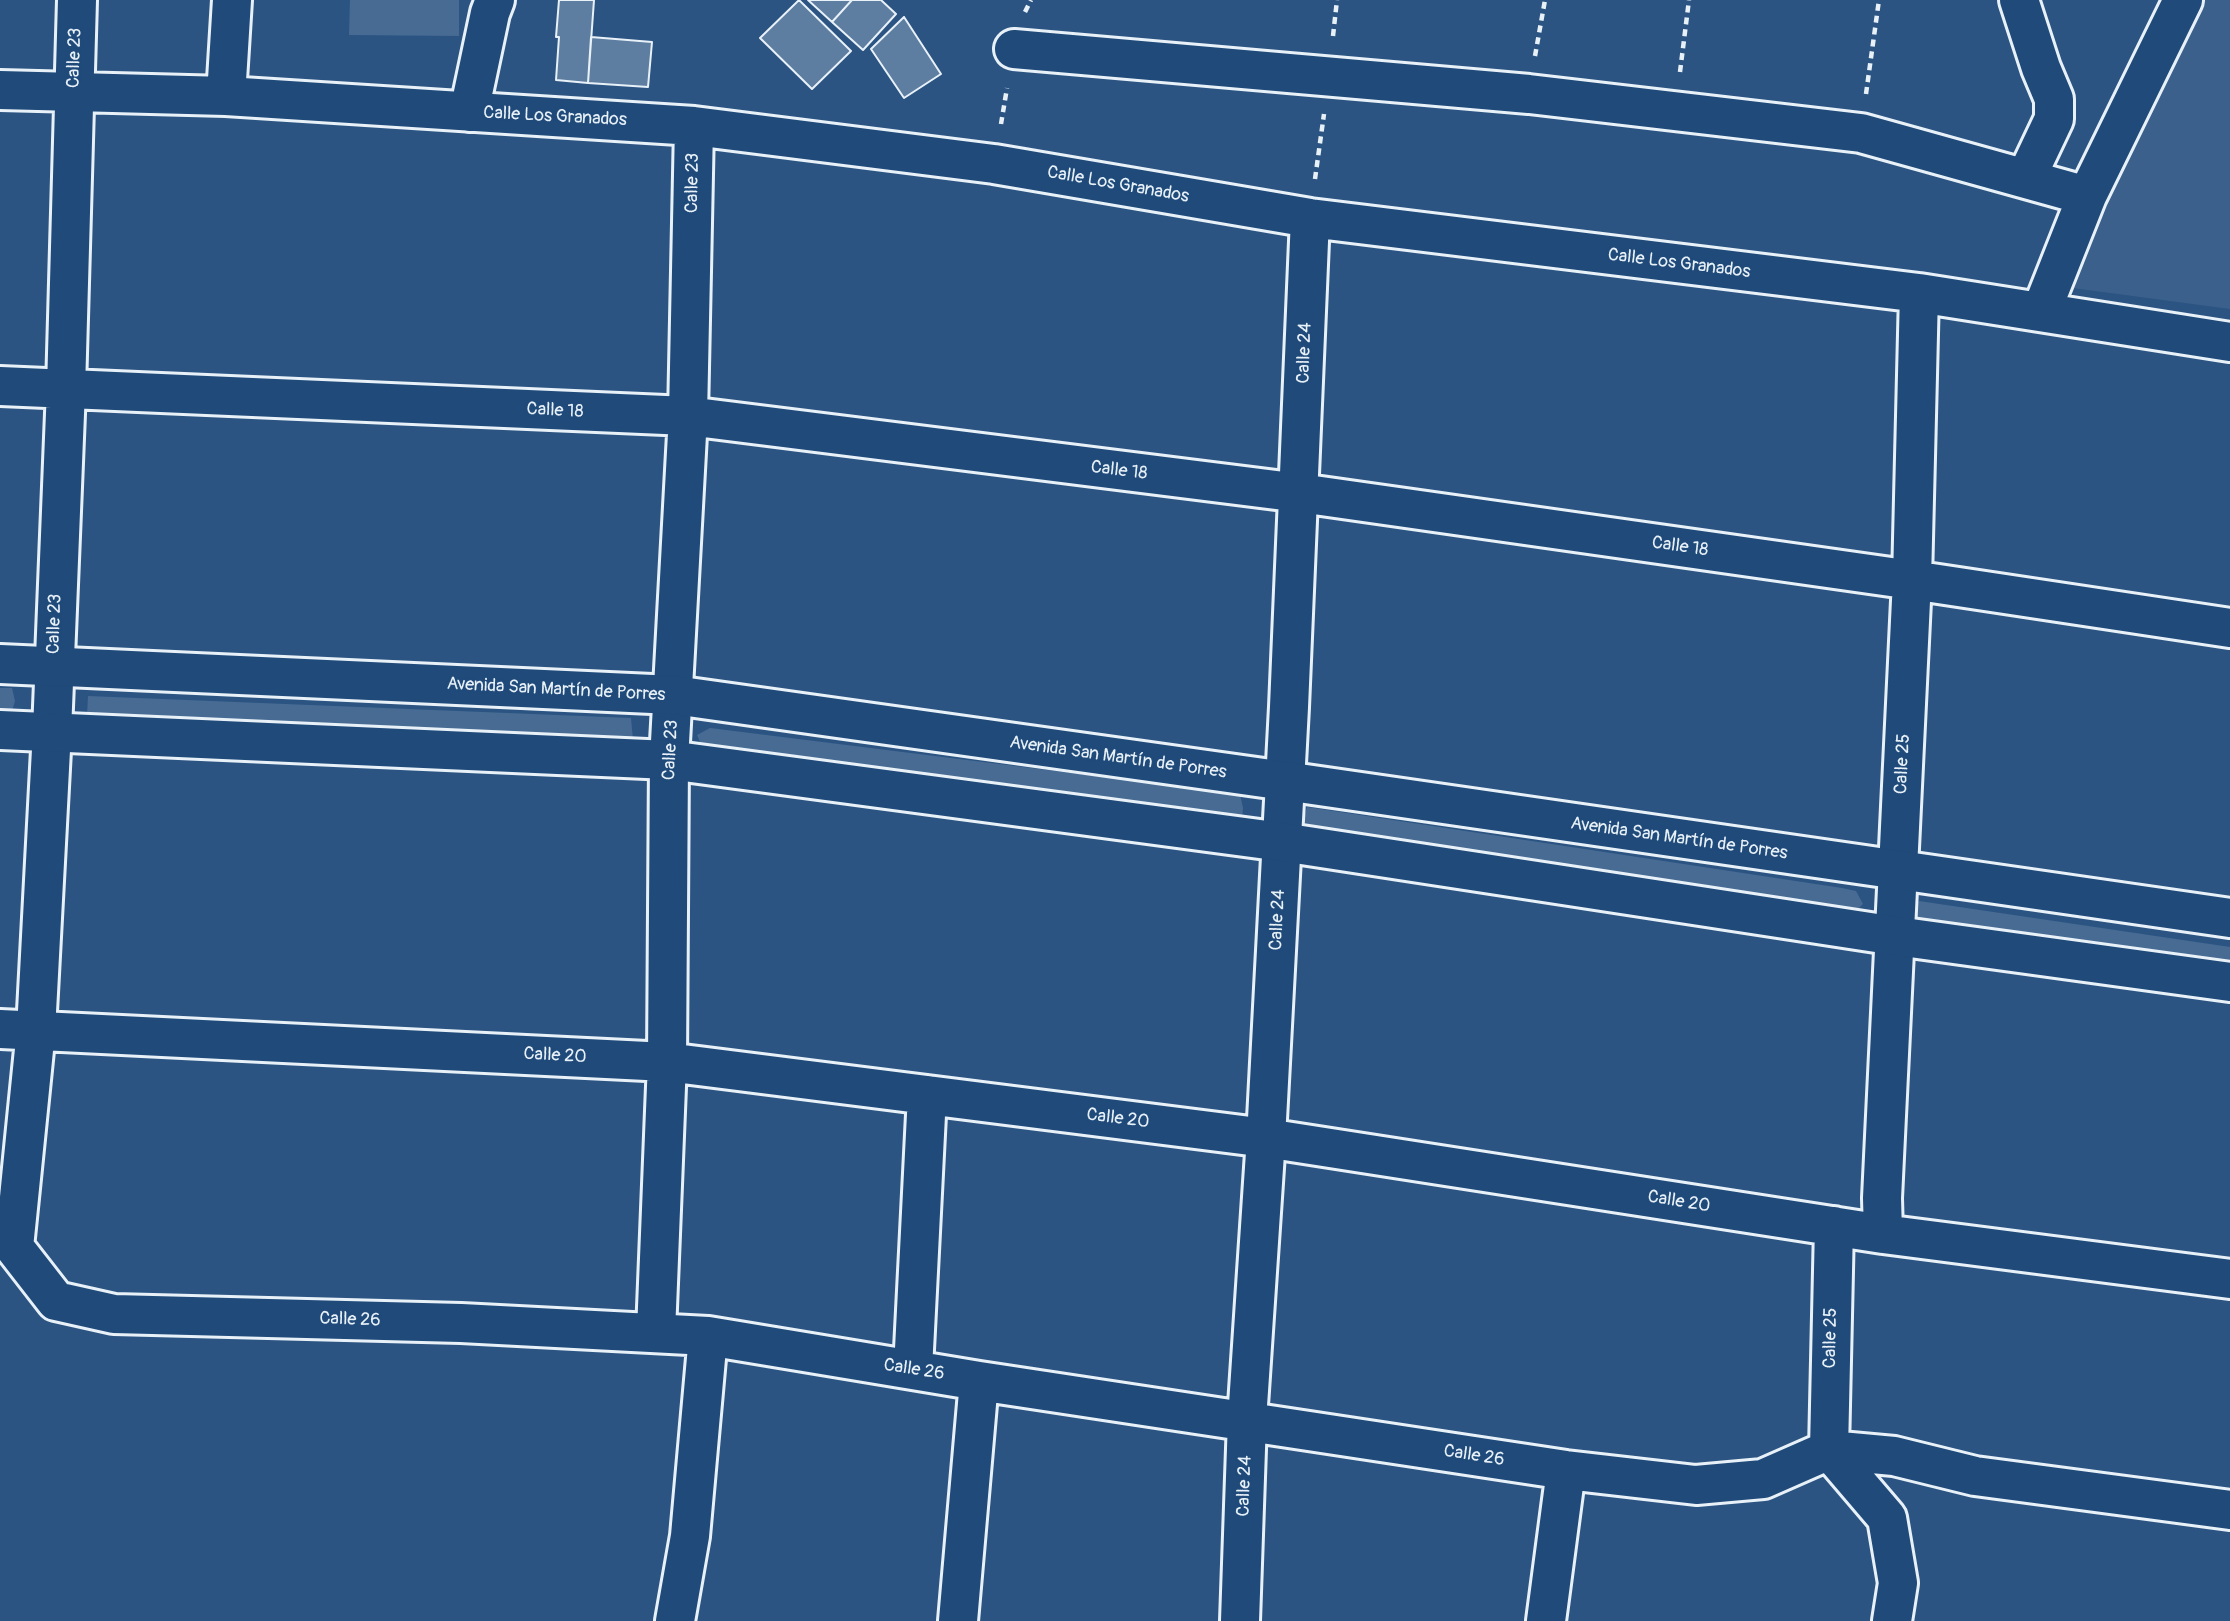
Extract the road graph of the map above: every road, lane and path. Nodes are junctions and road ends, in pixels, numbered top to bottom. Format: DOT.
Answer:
graph roads {
  1 [pos="77,0"];
  2 [pos="232,0"];
  3 [pos="495,0"];
  4 [pos="1545,0"];
  5 [pos="1689,0"];
  6 [pos="1879,0"];
  7 [pos="2020,0"];
  8 [pos="2183,0"];
  9 [pos="1014,49"];
  10 [pos="0,90"];
  11 [pos="74,92"];
  12 [pos="1529,94"];
  13 [pos="226,96"];
  14 [pos="1675,111"];
  15 [pos="469,112"];
  16 [pos="694,126"];
  17 [pos="1861,133"];
  18 [pos="2026,178"];
  19 [pos="2087,196"];
  20 [pos="1310,218"];
  21 [pos="1919,293"];
  22 [pos="2041,312"];
  23 [pos="2230,342"];
  24 [pos="0,386"];
  25 [pos="66,389"];
  26 [pos="688,416"];
  27 [pos="1300,493"];
  28 [pos="1912,580"];
  29 [pos="2230,628"];
  30 [pos="0,664"];
  31 [pos="54,666"];
  32 [pos="674,695"];
  33 [pos="0,730"];
  34 [pos="52,731"];
  35 [pos="669,760"];
  36 [pos="1285,781"];
  37 [pos="1282,842"];
  38 [pos="1897,870"];
  39 [pos="2230,918"];
  40 [pos="1896,936"];
  41 [pos="2230,982"];
  42 [pos="18,1030"];
  43 [pos="667,1062"];
  44 [pos="927,1095"];
  45 [pos="1266,1138"];
  46 [pos="1834,1226"];
  47 [pos="1883,1234"];
  48 [pos="7,1245"];
  49 [pos="2230,1279"];
  50 [pos="656,1332"];
  51 [pos="708,1336"];
  52 [pos="913,1369"];
  53 [pos="979,1381"];
  54 [pos="1247,1420"];
  55 [pos="1829,1450"];
  56 [pos="1566,1470"];
  57 [pos="2230,1510"];
  58 [pos="675,1621"];
  59 [pos="958,1621"];
  60 [pos="1240,1621"];
  61 [pos="1546,1621"];
  62 [pos="1892,1621"];
  1 -- 11 [label="street, Calle 23"];
  2 -- 13 [label="street"];
  3 -- 15 [label="street"];
  4 -- 12 [label="path"];
  5 -- 14 [label="path"];
  6 -- 17 [label="path"];
  7 -- 18 [label="street"];
  8 -- 19 [label="street"];
  9 -- 12 [label="street"];
  10 -- 11 [label="street, Calle Los Granados"];
  11 -- 13 [label="street, Calle Los Granados"];
  11 -- 25 [label="street, Calle 23"];
  12 -- 14 [label="street"];
  13 -- 15 [label="street, Calle Los Granados"];
  14 -- 17 [label="street"];
  15 -- 16 [label="street, Calle Los Granados"];
  16 -- 20 [label="street, Calle Los Granados"];
  16 -- 26 [label="street, Calle 23"];
  17 -- 18 [label="street"];
  18 -- 19 [label="street"];
  19 -- 22 [label="street"];
  20 -- 21 [label="street, Calle Los Granados"];
  20 -- 27 [label="street, Calle 24"];
  21 -- 22 [label="street, Calle Los Granados"];
  21 -- 28 [label="street, Calle 25"];
  22 -- 23 [label="street, Calle Los Granados"];
  24 -- 25 [label="street, Calle 18"];
  25 -- 26 [label="street, Calle 18"];
  25 -- 31 [label="street, Calle 23"];
  26 -- 27 [label="street, Calle 18"];
  26 -- 32 [label="street, Calle 23"];
  27 -- 28 [label="street, Calle 18"];
  27 -- 36 [label="street, Calle 24"];
  28 -- 29 [label="street, Calle 18"];
  28 -- 38 [label="street, Calle 25"];
  30 -- 31 [label="street, Avenida San Martín de Porres"];
  31 -- 32 [label="street, Avenida San Martín de Porres"];
  31 -- 34 [label="street, Calle 23"];
  32 -- 35 [label="street, Calle 23"];
  32 -- 36 [label="street, Avenida San Martín de Porres"];
  33 -- 34 [label="street"];
  34 -- 35 [label="street"];
  34 -- 42 [label="street, Calle 23"];
  35 -- 37 [label="street"];
  35 -- 43 [label="street, Calle 23"];
  36 -- 37 [label="street, Calle 24"];
  36 -- 38 [label="street, Avenida San Martín de Porres"];
  37 -- 40 [label="street"];
  37 -- 45 [label="street, Calle 24"];
  38 -- 39 [label="street, Avenida San Martín de Porres"];
  38 -- 40 [label="street, Calle 25"];
  40 -- 41 [label="street"];
  40 -- 47 [label="street, Calle 25"];
  42 -- 43 [label="street, Calle 20"];
  42 -- 48 [label="street, Calle 23"];
  43 -- 44 [label="street, Calle 20"];
  43 -- 50 [label="street, Calle 23"];
  44 -- 45 [label="street, Calle 20"];
  44 -- 52 [label="street"];
  45 -- 46 [label="street, Calle 20"];
  45 -- 54 [label="street, Calle 24"];
  46 -- 47 [label="street, Calle 20"];
  46 -- 55 [label="street, Calle 25"];
  47 -- 49 [label="street, Calle 20"];
  48 -- 50 [label="street, Calle 26"];
  50 -- 51 [label="street, Calle 26"];
  51 -- 52 [label="street, Calle 26"];
  51 -- 58 [label="street"];
  52 -- 53 [label="street, Calle 26"];
  53 -- 54 [label="street, Calle 26"];
  53 -- 59 [label="street"];
  54 -- 56 [label="street, Calle 26"];
  54 -- 60 [label="street, Calle 24"];
  55 -- 56 [label="street, Calle 26"];
  55 -- 57 [label="street"];
  55 -- 62 [label="street"];
  56 -- 61 [label="street"];
}
